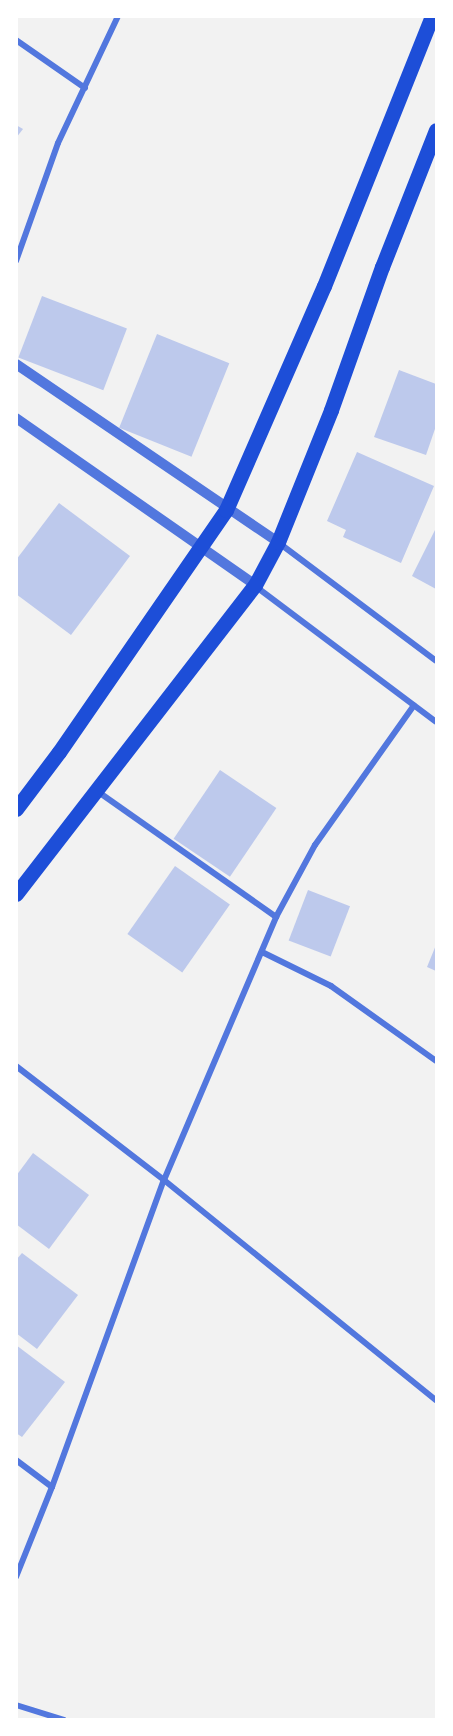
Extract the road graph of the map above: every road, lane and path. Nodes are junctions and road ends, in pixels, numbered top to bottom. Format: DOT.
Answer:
graph roads {
  1 [pos="118,16"];
  2 [pos="432,16"];
  3 [pos="16,40"];
  4 [pos="85,88"];
  5 [pos="436,130"];
  6 [pos="16,261"];
  7 [pos="16,364"];
  8 [pos="16,418"];
  9 [pos="226,510"];
  10 [pos="278,542"];
  11 [pos="203,547"];
  12 [pos="255,585"];
  13 [pos="436,661"];
  14 [pos="414,705"];
  15 [pos="436,722"];
  16 [pos="96,790"];
  17 [pos="16,809"];
  18 [pos="16,894"];
  19 [pos="276,917"];
  20 [pos="262,952"];
  21 [pos="436,1060"];
  22 [pos="16,1066"];
  23 [pos="164,1180"];
  24 [pos="436,1400"];
  25 [pos="16,1460"];
  26 [pos="52,1487"];
  27 [pos="16,1577"];
  28 [pos="16,1705"];
  29 [pos="64,1719"];
  1 -- 4 [label="street"];
  2 -- 9 [label="main road"];
  3 -- 4 [label="street"];
  4 -- 6 [label="street"];
  5 -- 10 [label="main road"];
  7 -- 9 [label="street"];
  8 -- 11 [label="street"];
  9 -- 10 [label="street"];
  9 -- 11 [label="main road"];
  10 -- 12 [label="main road"];
  10 -- 13 [label="street"];
  11 -- 12 [label="street"];
  11 -- 17 [label="main road"];
  12 -- 14 [label="street"];
  12 -- 16 [label="main road"];
  14 -- 15 [label="street"];
  14 -- 19 [label="street"];
  16 -- 18 [label="main road"];
  16 -- 19 [label="street"];
  19 -- 20 [label="street"];
  20 -- 21 [label="street"];
  20 -- 23 [label="street"];
  22 -- 23 [label="street"];
  23 -- 24 [label="street"];
  23 -- 26 [label="street"];
  25 -- 26 [label="street"];
  26 -- 27 [label="street"];
  28 -- 29 [label="street"];
}
